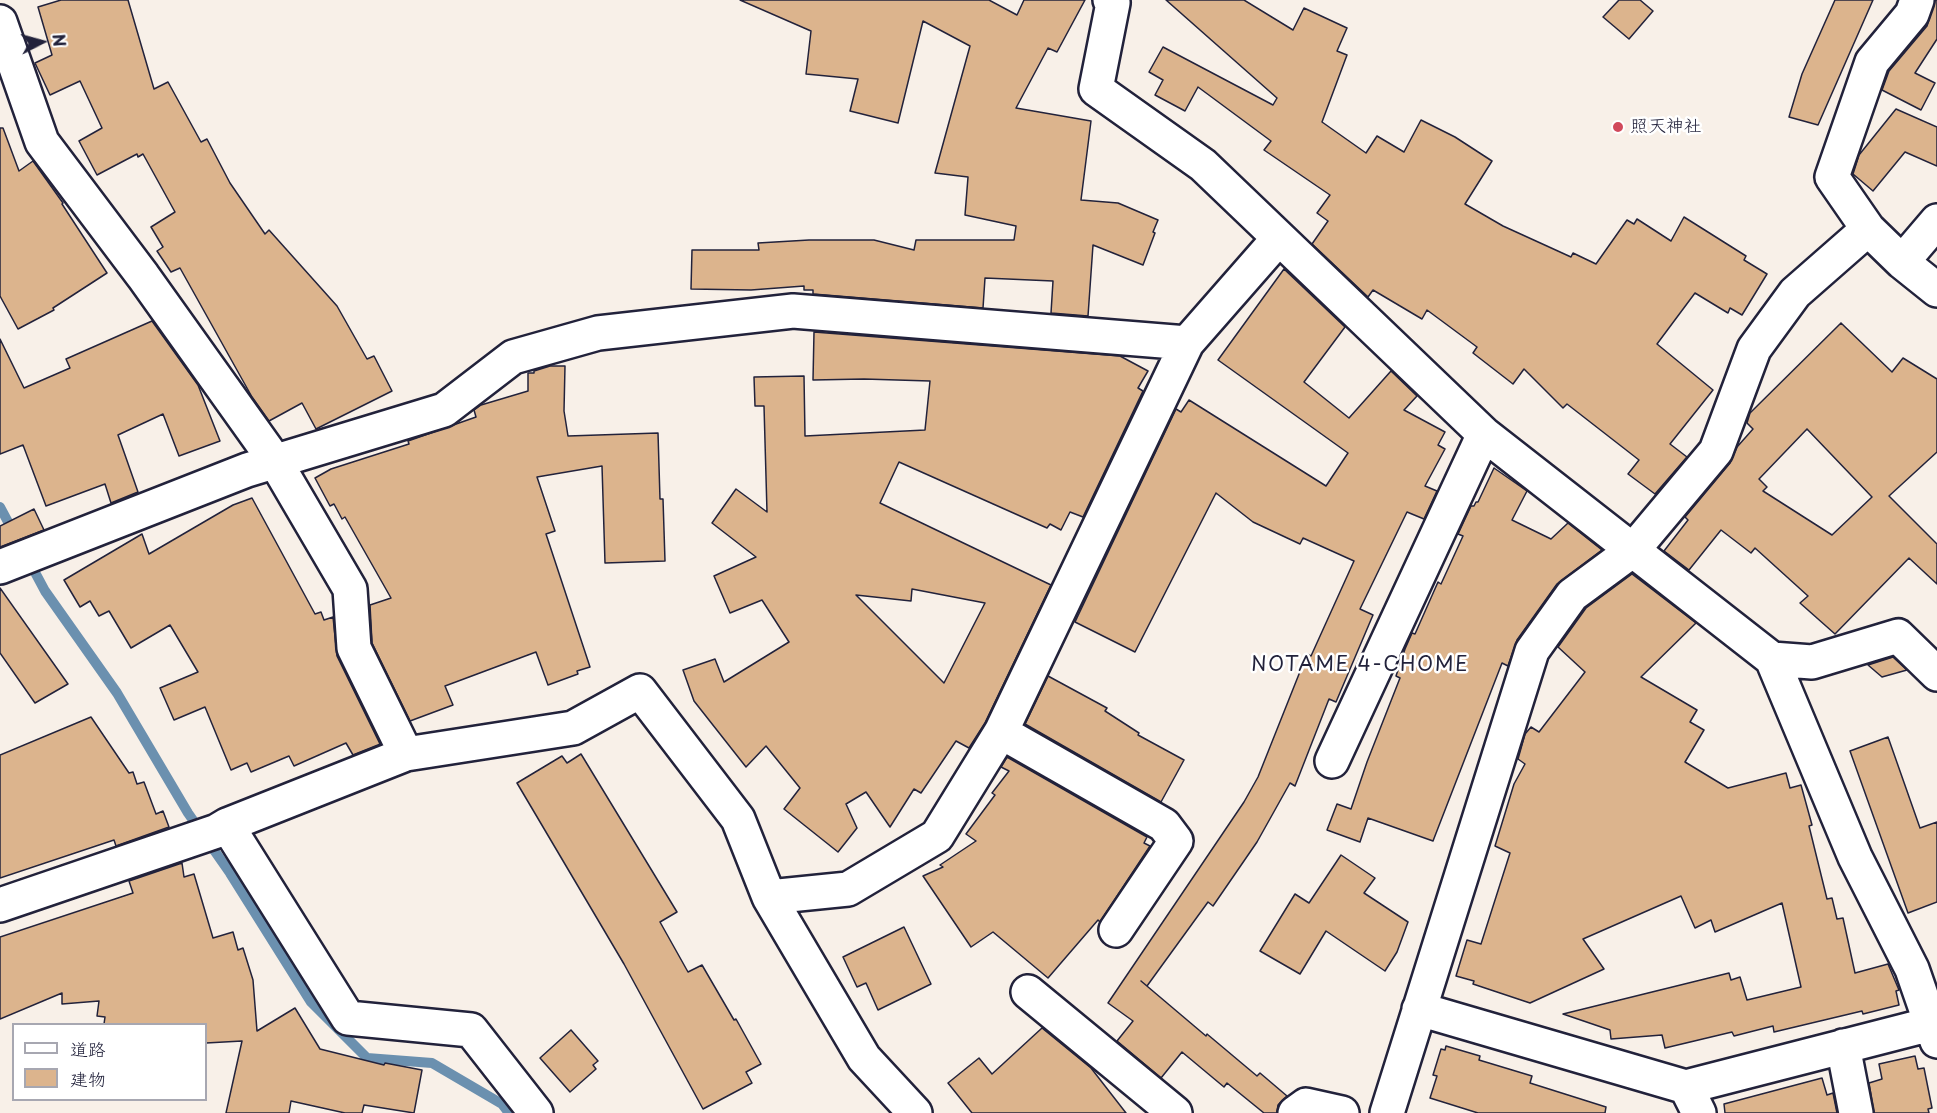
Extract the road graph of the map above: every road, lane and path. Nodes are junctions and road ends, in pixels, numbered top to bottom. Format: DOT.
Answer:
graph roads {
  1 [pos="1110,0"];
  2 [pos="1917,0"];
  3 [pos="0,22"];
  4 [pos="1937,221"];
  5 [pos="1868,230"];
  6 [pos="1279,238"];
  7 [pos="1902,262"];
  8 [pos="1937,290"];
  9 [pos="1187,343"];
  10 [pos="1484,434"];
  11 [pos="275,461"];
  12 [pos="1633,550"];
  13 [pos="18,560"];
  14 [pos="1772,658"];
  15 [pos="1937,674"];
  16 [pos="1001,732"];
  17 [pos="405,754"];
  18 [pos="1332,761"];
  19 [pos="222,828"];
  20 [pos="769,897"];
  21 [pos="0,905"];
  22 [pos="1116,930"];
  23 [pos="1028,992"];
  24 [pos="1419,1009"];
  25 [pos="1934,1033"];
  26 [pos="1843,1046"];
  27 [pos="1693,1100"];
  28 [pos="536,1113"];
  29 [pos="915,1113"];
  30 [pos="1175,1113"];
  31 [pos="1295,1113"];
  32 [pos="1342,1113"];
  33 [pos="1387,1113"];
  34 [pos="1856,1113"];
  1 -- 6 [label="street"];
  2 -- 5 [label="street"];
  3 -- 11 [label="street"];
  4 -- 7 [label="street"];
  5 -- 7 [label="street"];
  5 -- 12 [label="street"];
  6 -- 9 [label="street"];
  6 -- 10 [label="street"];
  7 -- 8 [label="street"];
  9 -- 11 [label="street"];
  9 -- 16 [label="street"];
  10 -- 12 [label="street"];
  10 -- 18 [label="street"];
  11 -- 13 [label="street"];
  11 -- 17 [label="street"];
  12 -- 14 [label="street"];
  12 -- 24 [label="street"];
  14 -- 15 [label="street"];
  14 -- 25 [label="street"];
  16 -- 20 [label="street"];
  16 -- 22 [label="street"];
  17 -- 19 [label="street"];
  17 -- 20 [label="street"];
  19 -- 21 [label="street"];
  19 -- 28 [label="street"];
  20 -- 29 [label="street"];
  23 -- 30 [label="street"];
  24 -- 27 [label="street"];
  24 -- 33 [label="street"];
  25 -- 26 [label="street"];
  26 -- 27 [label="street"];
  26 -- 34 [label="street"];
  31 -- 32 [label="street"];
}
